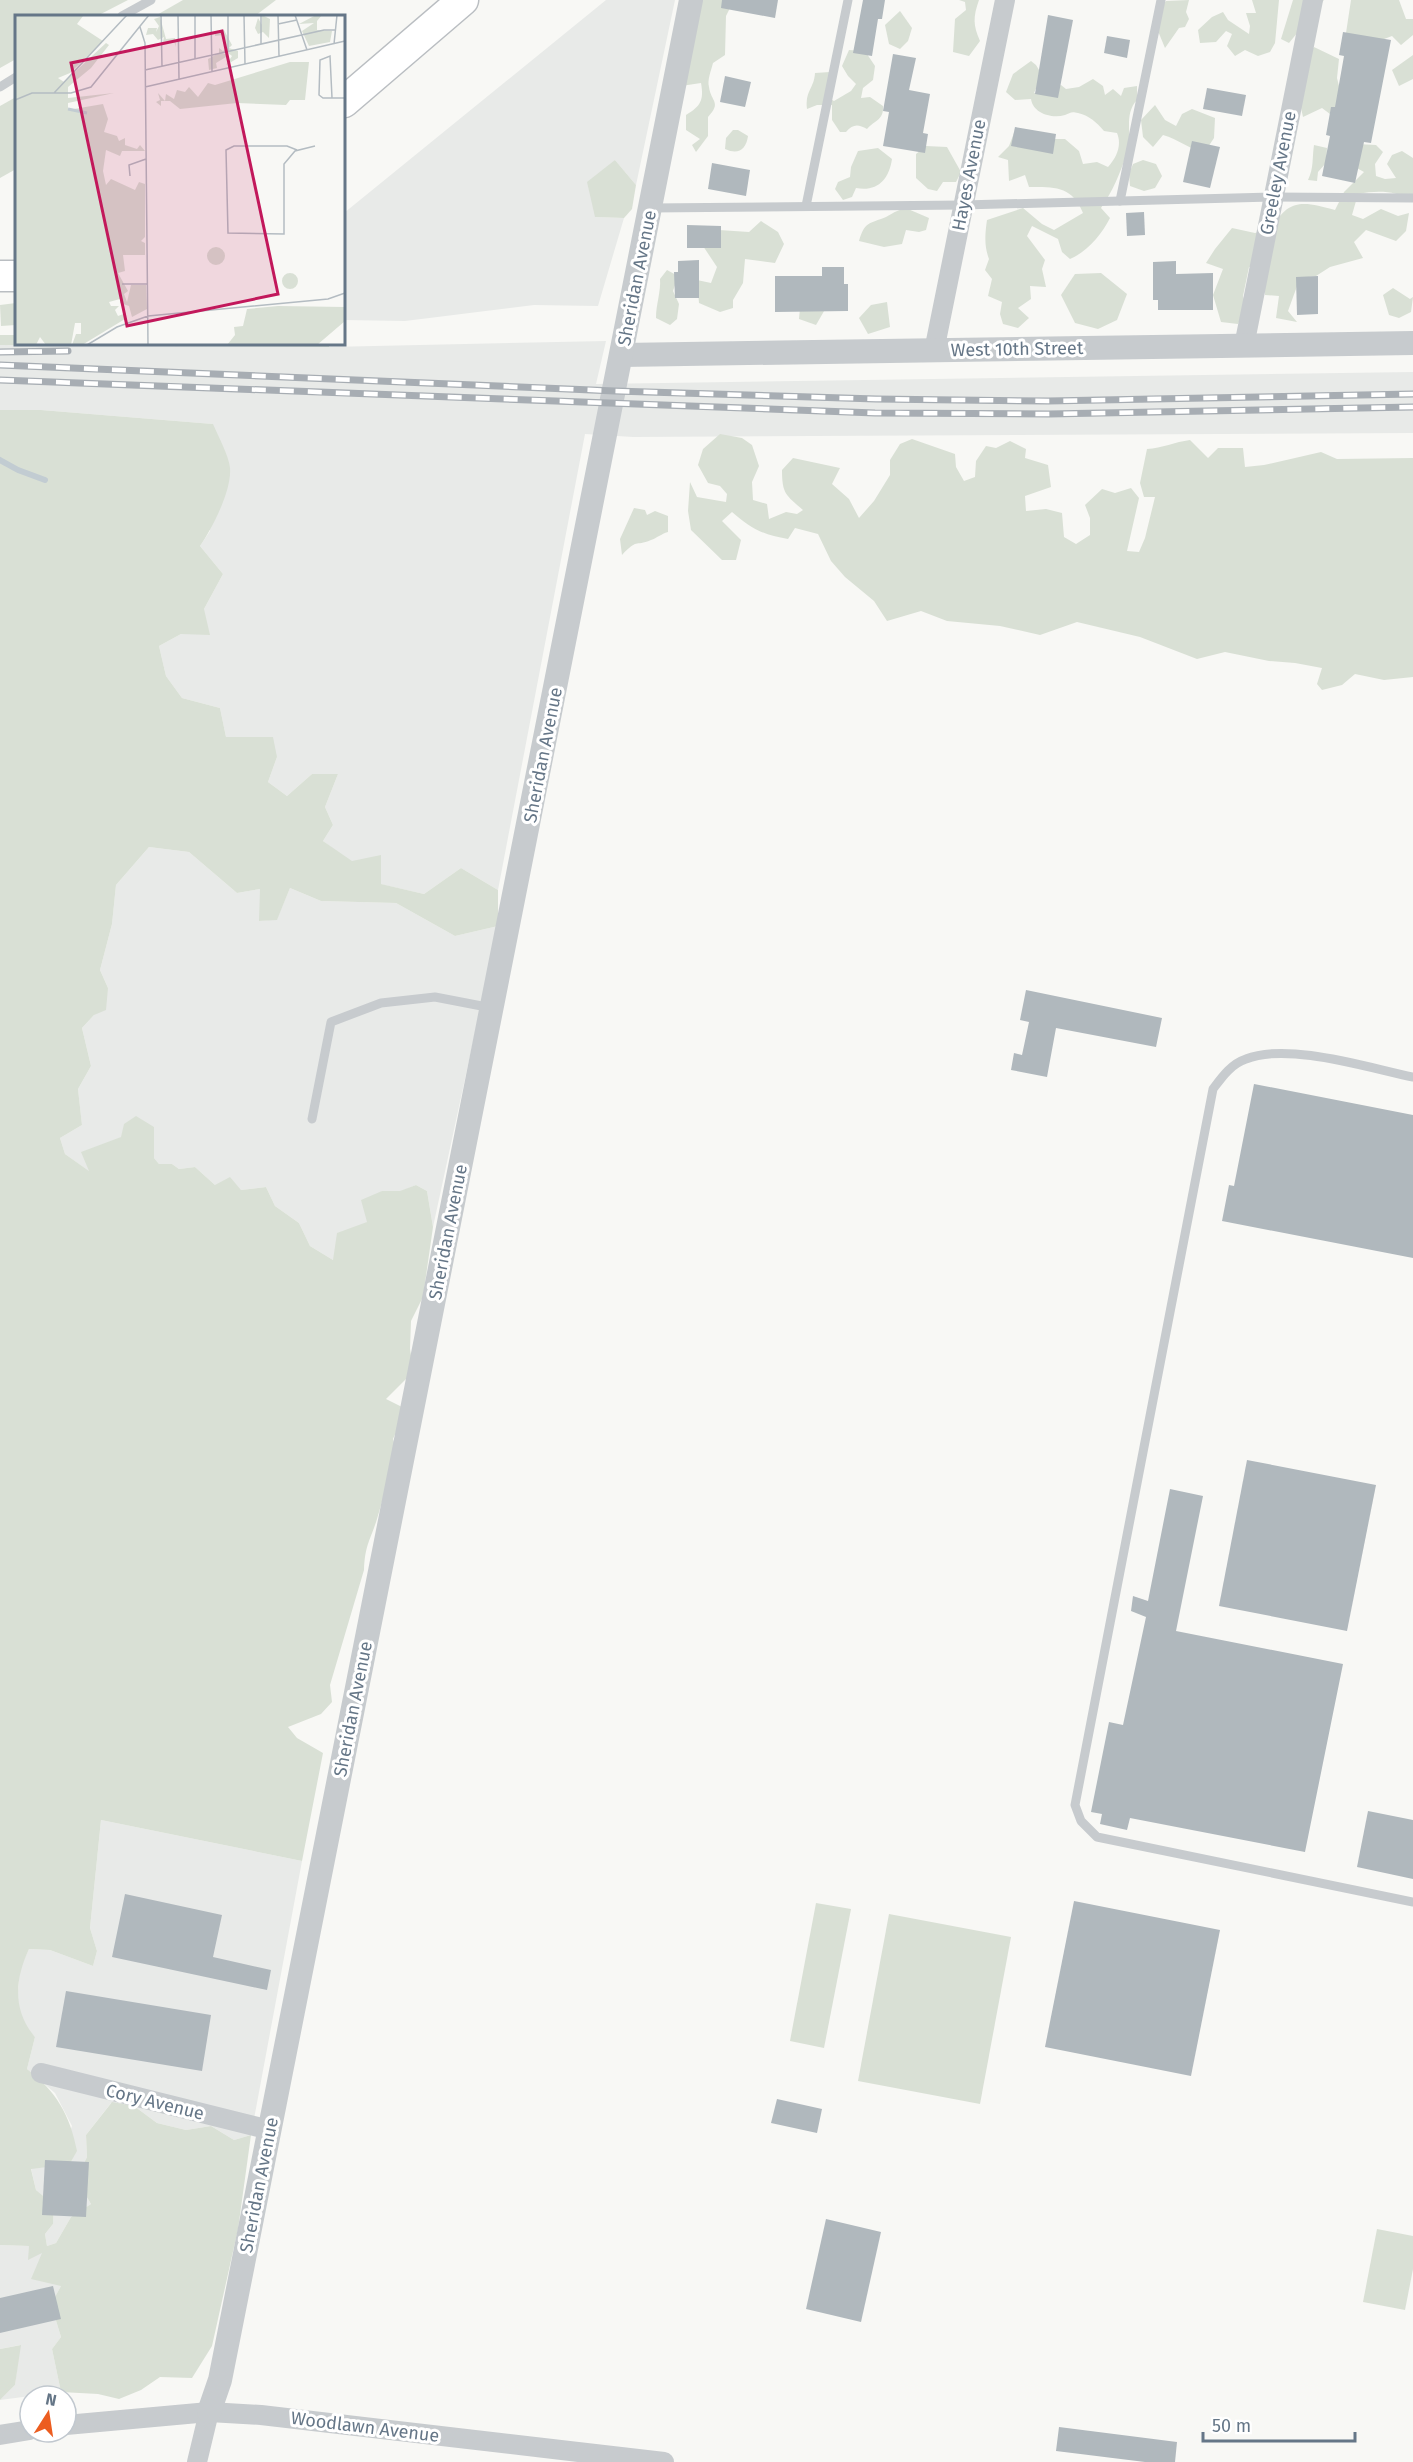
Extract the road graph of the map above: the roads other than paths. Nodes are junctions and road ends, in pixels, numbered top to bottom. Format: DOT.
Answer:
graph roads {
  1 [pos="151,0"];
  2 [pos="463,0"];
  3 [pos="691,0"];
  4 [pos="848,0"];
  5 [pos="1005,0"];
  6 [pos="1161,0"];
  7 [pos="1313,0"];
  8 [pos="124,15"];
  9 [pos="15,78"];
  10 [pos="0,87"];
  11 [pos="345,101"];
  12 [pos="1273,197"];
  13 [pos="1413,198"];
  14 [pos="1120,201"];
  15 [pos="963,205"];
  16 [pos="806,206"];
  17 [pos="651,208"];
  18 [pos="1413,343"];
  19 [pos="1244,346"];
  20 [pos="934,351"];
  21 [pos="622,355"];
  22 [pos="493,1008"];
  23 [pos="1413,1077"];
  24 [pos="312,1119"];
  25 [pos="1413,1902"];
  26 [pos="41,2073"];
  27 [pos="270,2130"];
  28 [pos="208,2412"];
  29 [pos="78,2424"];
  30 [pos="18,2432"];
  31 [pos="0,2435"];
  32 [pos="197,2462"];
  33 [pos="664,2462"];
  1 -- 8 [label="lane"];
  2 -- 11 [label="main road"];
  3 -- 17 [label="street, Sheridan Avenue"];
  4 -- 16 [label="lane"];
  5 -- 15 [label="street, Hayes Avenue"];
  6 -- 14 [label="lane"];
  7 -- 12 [label="street, Greeley Avenue"];
  9 -- 10 [label="lane"];
  12 -- 13 [label="lane"];
  12 -- 14 [label="lane"];
  12 -- 19 [label="street, Greeley Avenue"];
  14 -- 15 [label="lane"];
  15 -- 16 [label="lane"];
  15 -- 20 [label="street, Hayes Avenue"];
  16 -- 17 [label="lane"];
  17 -- 21 [label="street, Sheridan Avenue"];
  18 -- 19 [label="street, West 10th Street"];
  19 -- 20 [label="street, West 10th Street"];
  20 -- 21 [label="street, West 10th Street"];
  21 -- 22 [label="street, Sheridan Avenue"];
  22 -- 24 [label="lane"];
  22 -- 27 [label="street, Sheridan Avenue"];
  23 -- 25 [label="lane"];
  26 -- 27 [label="street, Cory Avenue"];
  27 -- 28 [label="street, Sheridan Avenue"];
  28 -- 29 [label="street, Woodlawn Avenue"];
  28 -- 32 [label="street, Sheridan Avenue"];
  28 -- 33 [label="street, Woodlawn Avenue"];
  30 -- 31 [label="street"];
}
